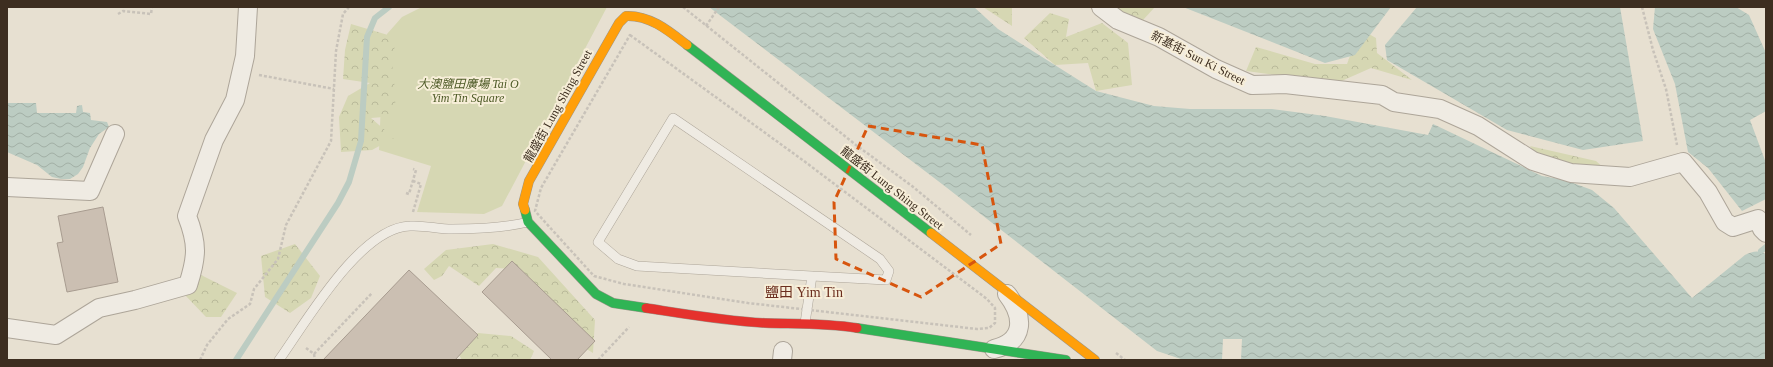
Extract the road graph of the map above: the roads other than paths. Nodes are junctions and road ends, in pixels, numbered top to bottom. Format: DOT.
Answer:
graph roads {
  1 [pos="248,7"];
  2 [pos="1101,7"];
  3 [pos="115,134"];
  4 [pos="7,187"];
  5 [pos="528,222"];
  6 [pos="1766,233"];
  7 [pos="812,276"];
  8 [pos="1004,290"];
  9 [pos="804,323"];
  10 [pos="7,328"];
  11 [pos="994,349"];
  12 [pos="279,360"];
  13 [pos="1066,360"];
  14 [pos="1094,360"];
  1 -- 10 [label="street"];
  2 -- 6 [label="street, 新基街 Sun Ki Street"];
  3 -- 4 [label="street"];
  5 -- 8 [label="street, 龍盛街 Lung Shing Street"];
  5 -- 9 [label="street, 龍盛街 Lung Shing Street"];
  5 -- 12 [label="lane"];
  7 -- 7 [label="lane"];
  7 -- 9 [label="lane"];
  8 -- 11 [label="street"];
  8 -- 14 [label="street, 龍盛街 Lung Shing Street"];
  9 -- 11 [label="street, 龍盛街 Lung Shing Street"];
  11 -- 13 [label="street, 龍盛街 Lung Shing Street"];
}
